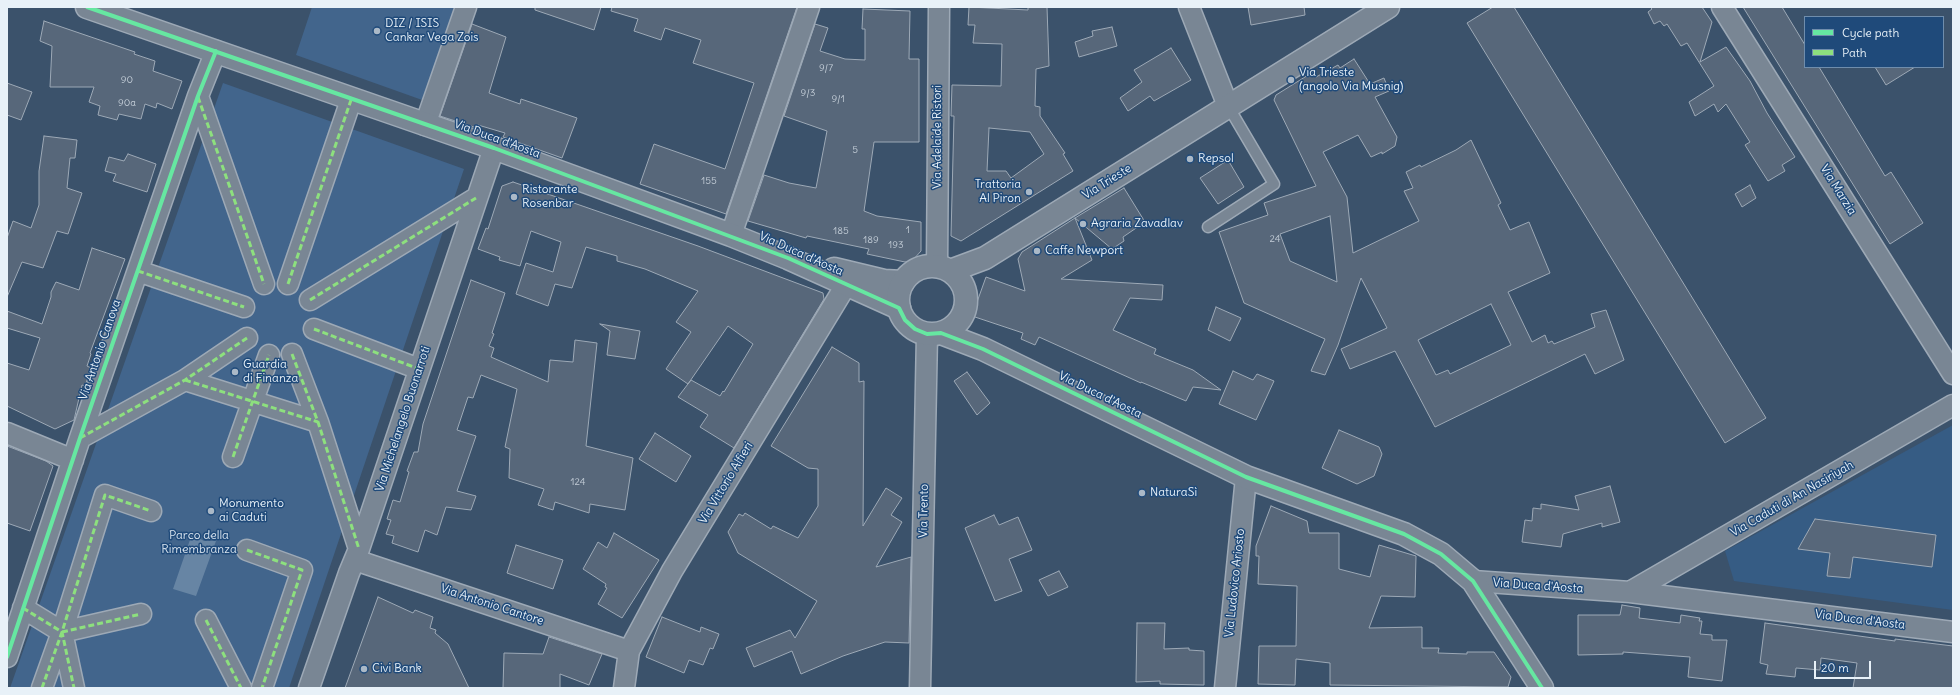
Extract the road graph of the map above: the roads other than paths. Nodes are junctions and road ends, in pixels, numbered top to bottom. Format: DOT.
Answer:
graph roads {
  1 [pos="86,7"];
  2 [pos="466,7"];
  3 [pos="809,7"];
  4 [pos="939,7"];
  5 [pos="1189,7"];
  6 [pos="1388,7"];
  7 [pos="1722,7"];
  8 [pos="216,51"];
  9 [pos="198,96"];
  10 [pos="351,100"];
  11 [pos="1228,106"];
  12 [pos="425,125"];
  13 [pos="494,148"];
  14 [pos="476,198"];
  15 [pos="1208,227"];
  16 [pos="731,235"];
  17 [pos="788,258"];
  18 [pos="138,271"];
  19 [pos="950,274"];
  20 [pos="903,282"];
  21 [pos="264,284"];
  22 [pos="288,284"];
  23 [pos="846,285"];
  24 [pos="310,300"];
  25 [pos="244,307"];
  26 [pos="899,308"];
  27 [pos="959,321"];
  28 [pos="314,330"];
  29 [pos="934,333"];
  30 [pos="247,338"];
  31 [pos="983,349"];
  32 [pos="292,354"];
  33 [pos="269,355"];
  34 [pos="420,369"];
  35 [pos="1953,374"];
  36 [pos="185,380"];
  37 [pos="252,402"];
  38 [pos="1953,406"];
  39 [pos="318,422"];
  40 [pos="7,433"];
  41 [pos="80,438"];
  42 [pos="233,457"];
  43 [pos="73,460"];
  44 [pos="1246,477"];
  45 [pos="151,511"];
  46 [pos="247,550"];
  47 [pos="357,555"];
  48 [pos="1473,581"];
  49 [pos="1630,592"];
  50 [pos="23,608"];
  51 [pos="141,614"];
  52 [pos="206,620"];
  53 [pos="62,632"];
  54 [pos="1953,632"];
  55 [pos="629,651"];
  56 [pos="7,657"];
  57 [pos="42,688"];
  58 [pos="74,688"];
  59 [pos="241,688"];
  60 [pos="262,688"];
  61 [pos="309,688"];
  62 [pos="624,688"];
  63 [pos="920,688"];
  64 [pos="1225,688"];
  65 [pos="1542,688"];
  1 -- 8 [label="main road, Via Duca d'Aosta"];
  2 -- 12 [label="street"];
  3 -- 16 [label="street"];
  4 -- 19 [label="street, Via Adelaide Ristori"];
  5 -- 11 [label="street"];
  6 -- 11 [label="main road, Via Trieste"];
  7 -- 35 [label="street, Via Marzia"];
  8 -- 9 [label="street, Via Antonio Canova"];
  8 -- 10 [label="main road, Via Duca d'Aosta"];
  9 -- 18 [label="street, Via Antonio Canova"];
  9 -- 21 [label="street"];
  10 -- 12 [label="main road, Via Duca d'Aosta"];
  10 -- 22 [label="street"];
  11 -- 15 [label="lane"];
  11 -- 19 [label="main road, Via Trieste"];
  12 -- 13 [label="main road, Via Duca d'Aosta"];
  13 -- 14 [label="street, Via Michelangelo Buonarroti"];
  13 -- 16 [label="main road, Via Duca d'Aosta"];
  14 -- 24 [label="street"];
  14 -- 34 [label="street, Via Michelangelo Buonarroti"];
  16 -- 17 [label="main road, Via Duca d'Aosta"];
  17 -- 20 [label="main road, Via Duca d'Aosta"];
  17 -- 23 [label="main road, Via Duca d'Aosta"];
  18 -- 25 [label="street"];
  18 -- 41 [label="street, Via Antonio Canova"];
  19 -- 20 [label="main road"];
  19 -- 27 [label="main road"];
  20 -- 26 [label="main road"];
  23 -- 26 [label="main road, Via Duca d'Aosta"];
  23 -- 55 [label="street, Via Vittorio Alfieri"];
  26 -- 29 [label="main road, Via Duca d'Aosta"];
  27 -- 29 [label="main road"];
  27 -- 31 [label="main road, Via Duca d'Aosta"];
  28 -- 34 [label="street"];
  29 -- 31 [label="main road, Via Duca d'Aosta"];
  29 -- 63 [label="street, Via Trento"];
  30 -- 36 [label="street"];
  31 -- 44 [label="main road, Via Duca d'Aosta"];
  32 -- 39 [label="street"];
  33 -- 37 [label="street"];
  34 -- 47 [label="street, Via Michelangelo Buonarroti"];
  36 -- 37 [label="street"];
  36 -- 41 [label="street"];
  37 -- 39 [label="street"];
  37 -- 42 [label="street"];
  38 -- 49 [label="street, Via Caduti di An Nasiriyah"];
  39 -- 47 [label="street"];
  40 -- 43 [label="street"];
  41 -- 43 [label="street, Via Antonio Canova"];
  43 -- 50 [label="street, Via Antonio Canova"];
  44 -- 48 [label="main road, Via Duca d'Aosta"];
  44 -- 64 [label="street, Via Ludovico Ariosto"];
  45 -- 53 [label="street"];
  46 -- 60 [label="street"];
  47 -- 55 [label="street, Via Antonio Cantore"];
  47 -- 61 [label="street, Via Michelangelo Buonarroti"];
  48 -- 49 [label="street, Via Duca d'Aosta"];
  48 -- 65 [label="main road"];
  49 -- 54 [label="street, Via Duca d'Aosta"];
  50 -- 53 [label="street"];
  50 -- 56 [label="street, Via Antonio Canova"];
  51 -- 53 [label="street"];
  52 -- 59 [label="street"];
  53 -- 57 [label="street"];
  53 -- 58 [label="street"];
  55 -- 62 [label="street, Via Vittorio Alfieri"];
}
